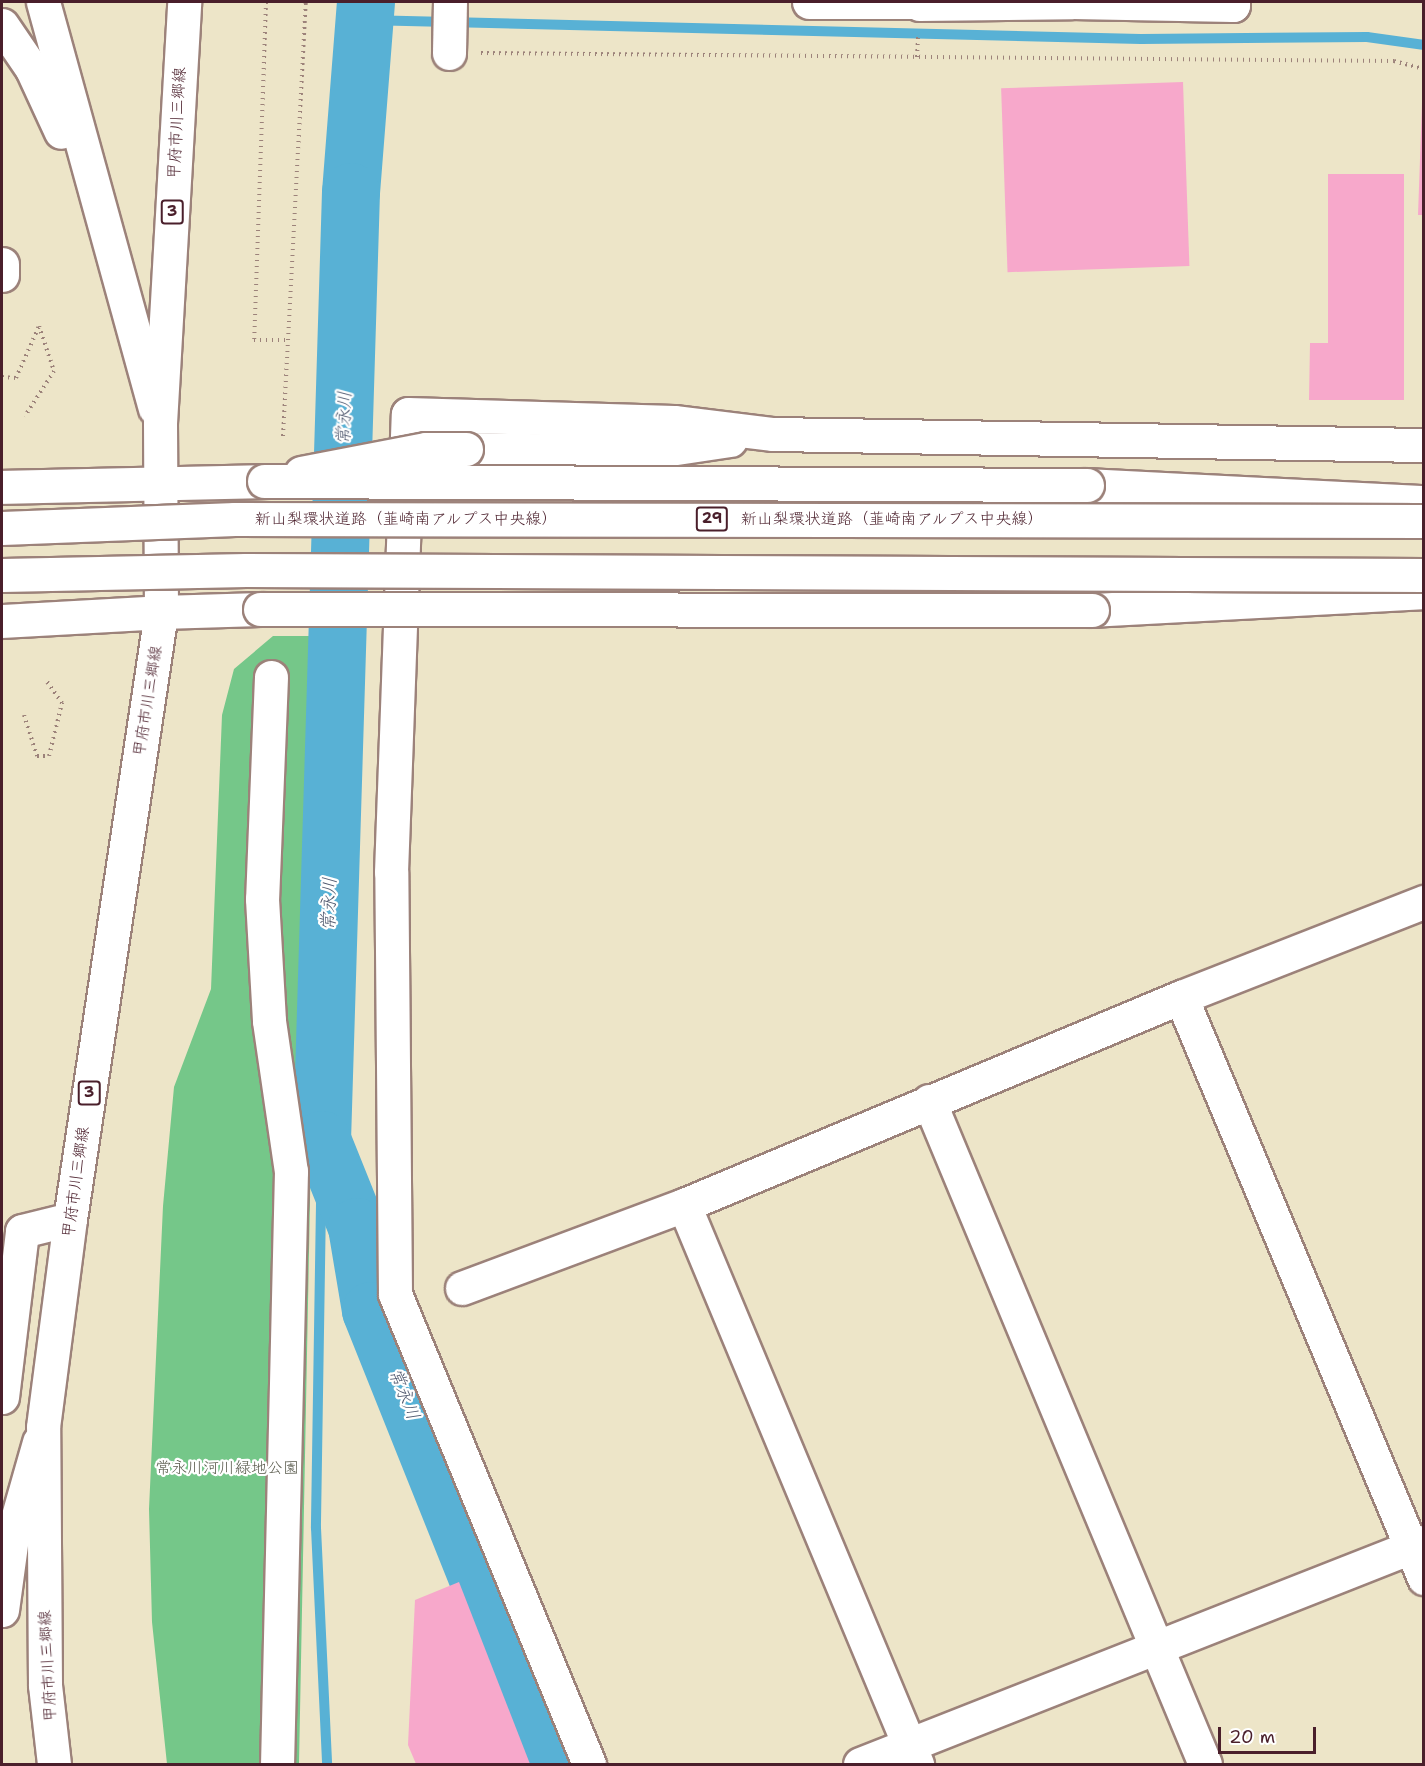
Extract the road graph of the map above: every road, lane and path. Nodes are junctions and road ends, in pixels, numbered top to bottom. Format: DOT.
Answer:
graph roads {
  1 [pos="43,2"];
  2 [pos="184,2"];
  3 [pos="266,2"];
  4 [pos="306,2"];
  5 [pos="450,2"];
  6 [pos="809,2"];
  7 [pos="1233,2"];
  8 [pos="919,3"];
  9 [pos="2,25"];
  10 [pos="449,53"];
  11 [pos="1424,69"];
  12 [pos="109,237"];
  13 [pos="2,264"];
  14 [pos="2,275"];
  15 [pos="288,340"];
  16 [pos="2,377"];
  17 [pos="25,416"];
  18 [pos="160,423"];
  19 [pos="773,434"];
  20 [pos="283,436"];
  21 [pos="1424,445"];
  22 [pos="264,481"];
  23 [pos="160,483"];
  24 [pos="2,487"];
  25 [pos="1424,502"];
  26 [pos="1424,521"];
  27 [pos="2,528"];
  28 [pos="1424,574"];
  29 [pos="2,575"];
  30 [pos="1424,592"];
  31 [pos="161,612"];
  32 [pos="2,621"];
  33 [pos="271,677"];
  34 [pos="45,679"];
  35 [pos="24,715"];
  36 [pos="1424,902"];
  37 [pos="1181,997"];
  38 [pos="929,1101"];
  39 [pos="684,1205"];
  40 [pos="70,1219"];
  41 [pos="462,1288"];
  42 [pos="2,1397"];
  43 [pos="44,1427"];
  44 [pos="1417,1545"];
  45 [pos="1424,1578"];
  46 [pos="2,1610"];
  47 [pos="1156,1647"];
  48 [pos="913,1754"];
  49 [pos="54,1764"];
  50 [pos="277,1764"];
  51 [pos="590,1764"];
  52 [pos="860,1764"];
  53 [pos="1205,1764"];
  1 -- 12 [label="main road, 甲府市川三郷線 / 3"];
  2 -- 18 [label="main road, 甲府市川三郷線 / 3"];
  3 -- 15 [label="path"];
  4 -- 15 [label="path"];
  5 -- 10 [label="main road"];
  6 -- 8 [label="main road"];
  7 -- 8 [label="main road"];
  9 -- 12 [label="main road, 甲府市川三郷線 / 3"];
  10 -- 11 [label="path"];
  12 -- 18 [label="main road, 甲府市川三郷線 / 3"];
  13 -- 14 [label="main road"];
  15 -- 20 [label="path"];
  16 -- 17 [label="path"];
  18 -- 23 [label="main road, 甲府市川三郷線 / 3"];
  19 -- 21 [label="main road"];
  19 -- 22 [label="main road, bridge"];
  19 -- 51 [label="main road"];
  22 -- 23 [label="main road"];
  22 -- 25 [label="main road, bridge"];
  23 -- 24 [label="main road"];
  23 -- 31 [label="main road, 甲府市川三郷線 / 3"];
  26 -- 27 [label="main road, 新山梨環状道路（韮崎南アルプス中央線） / 29, bridge"];
  28 -- 29 [label="main road, bridge"];
  30 -- 31 [label="main road, bridge"];
  31 -- 32 [label="main road"];
  31 -- 40 [label="main road, 甲府市川三郷線 / 3"];
  33 -- 50 [label="main road"];
  34 -- 35 [label="path"];
  36 -- 37 [label="main road"];
  37 -- 38 [label="main road"];
  37 -- 44 [label="main road"];
  38 -- 39 [label="main road"];
  38 -- 47 [label="main road"];
  39 -- 41 [label="main road"];
  39 -- 48 [label="main road"];
  40 -- 42 [label="main road"];
  40 -- 43 [label="main road, 甲府市川三郷線 / 3"];
  43 -- 46 [label="main road"];
  43 -- 49 [label="main road, 甲府市川三郷線 / 3"];
  44 -- 45 [label="main road"];
  44 -- 47 [label="main road"];
  47 -- 48 [label="main road"];
  47 -- 53 [label="main road"];
  48 -- 52 [label="main road"];
}
